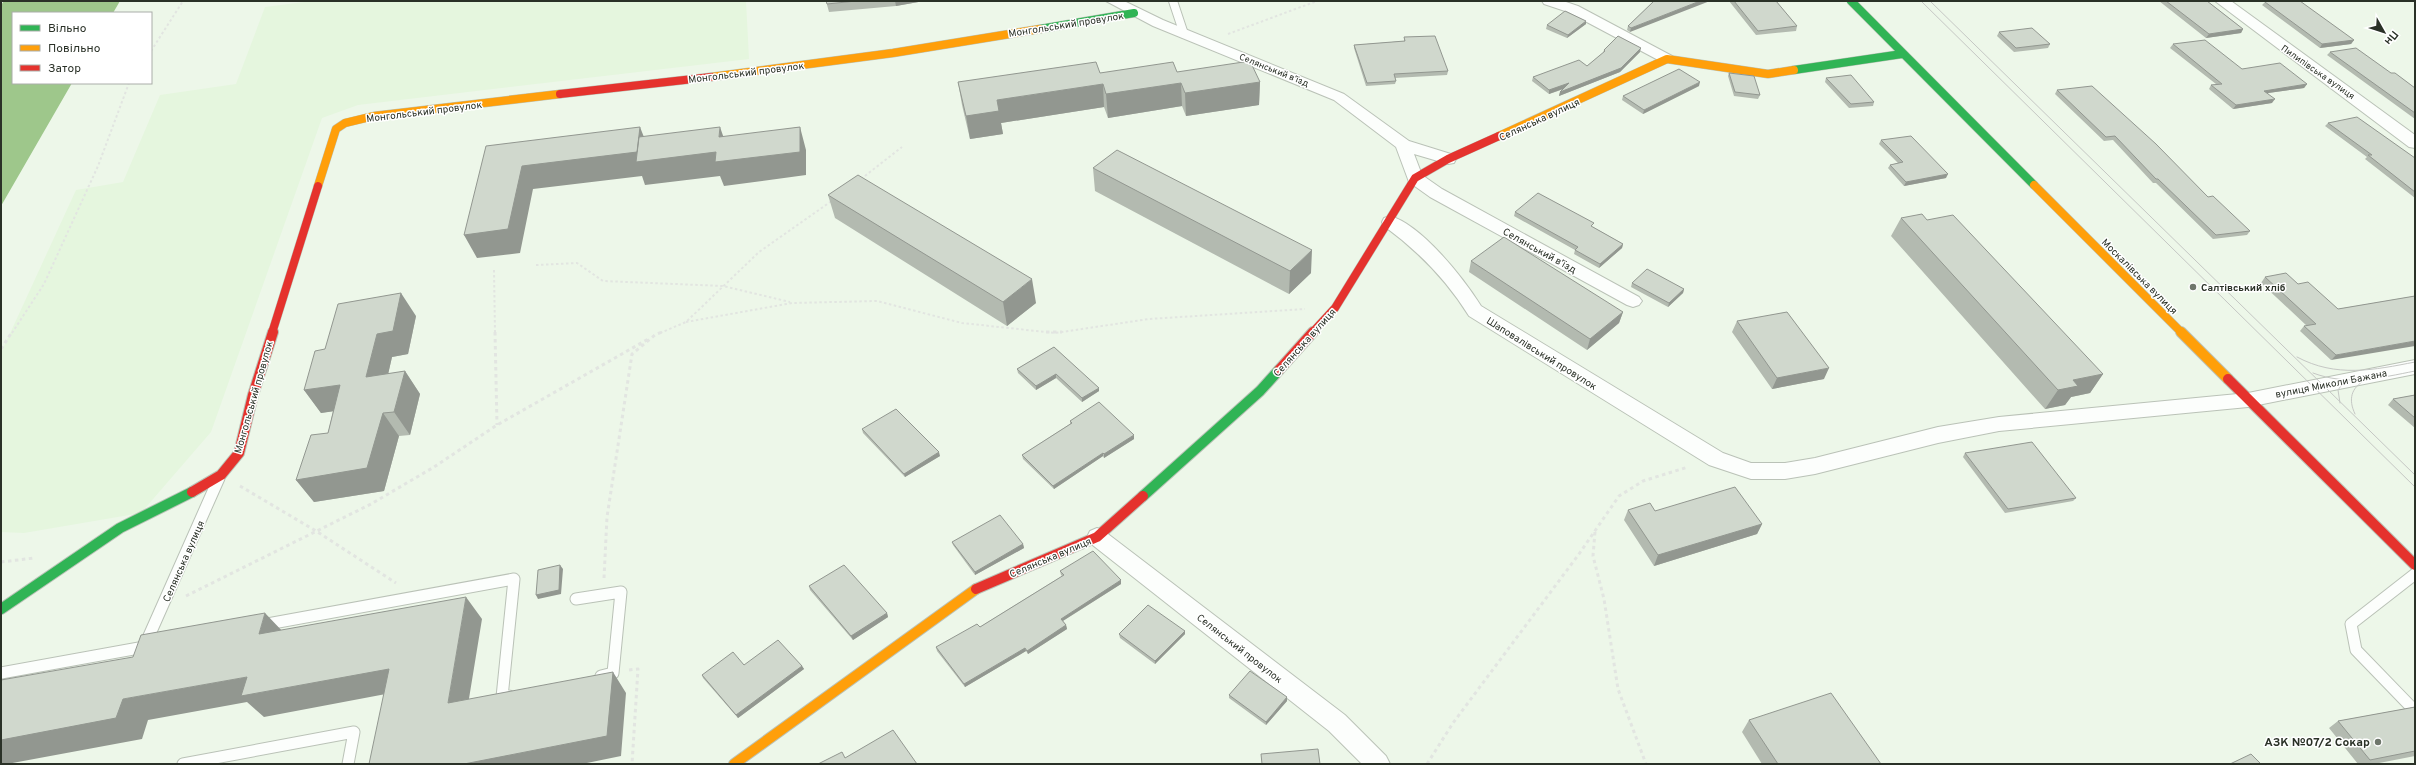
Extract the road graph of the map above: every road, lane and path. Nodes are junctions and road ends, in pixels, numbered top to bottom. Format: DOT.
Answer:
graph roads {
  1 [pos="183,1"];
  2 [pos="1113,1"];
  3 [pos="1173,1"];
  4 [pos="1317,1"];
  5 [pos="1549,1"];
  6 [pos="1851,1"];
  7 [pos="2222,1"];
  8 [pos="1134,13"];
  9 [pos="1184,34"];
  10 [pos="1205,42"];
  11 [pos="152,49"];
  12 [pos="1902,54"];
  13 [pos="1667,59"];
  14 [pos="130,84"];
  15 [pos="2415,143"];
  16 [pos="1403,146"];
  17 [pos="902,147"];
  18 [pos="1448,159"];
  19 [pos="1415,178"];
  20 [pos="859,180"];
  21 [pos="835,199"];
  22 [pos="1390,222"];
  23 [pos="536,265"];
  24 [pos="494,270"];
  25 [pos="723,286"];
  26 [pos="1633,301"];
  27 [pos="792,303"];
  28 [pos="1335,308"];
  29 [pos="686,322"];
  30 [pos="656,335"];
  31 [pos="1,349"];
  32 [pos="2415,367"];
  33 [pos="2248,400"];
  34 [pos="497,425"];
  35 [pos="1716,459"];
  36 [pos="221,475"];
  37 [pos="316,531"];
  38 [pos="1595,531"];
  39 [pos="1097,537"];
  40 [pos="2415,565"];
  41 [pos="2415,574"];
  42 [pos="604,594"];
  43 [pos="417,597"];
  44 [pos="576,599"];
  45 [pos="1,609"];
  46 [pos="161,609"];
  47 [pos="253,627"];
  48 [pos="160,644"];
  49 [pos="144,647"];
  50 [pos="1,673"];
  51 [pos="613,673"];
  52 [pos="591,678"];
  53 [pos="524,692"];
  54 [pos="2415,711"];
  55 [pos="183,764"];
  56 [pos="348,764"];
  57 [pos="632,764"];
  58 [pos="734,764"];
  59 [pos="1378,764"];
  60 [pos="1427,764"];
  61 [pos="1646,764"];
  1 -- 11 [label="path"];
  2 -- 8 [label="street, Селянський вʼїзд"];
  3 -- 9 [label="lane"];
  4 -- 10 [label="path"];
  5 -- 13 [label="street"];
  6 -- 12 [label="street, Москалівська вулиця"];
  7 -- 15 [label="street, Пилипівська вулиця"];
  8 -- 9 [label="street, Селянський вʼїзд"];
  8 -- 36 [label="street, Монгольський провулок"];
  9 -- 10 [label="street, Селянський вʼїзд"];
  10 -- 16 [label="street, Селянський вʼїзд"];
  12 -- 13 [label="street"];
  12 -- 33 [label="street, Москалівська вулиця"];
  13 -- 18 [label="street, Селянська вулиця"];
  14 -- 31 [label="path"];
  16 -- 18 [label="street, Селянський вʼїзд"];
  16 -- 19 [label="street"];
  17 -- 20 [label="path"];
  18 -- 19 [label="street, Селянська вулиця"];
  19 -- 22 [label="street, Селянська вулиця"];
  19 -- 26 [label="street, Селянський вʼїзд"];
  21 -- 25 [label="path"];
  22 -- 28 [label="street, Селянська вулиця"];
  22 -- 35 [label="street, Шаповалівський провулок"];
  23 -- 25 [label="path"];
  24 -- 34 [label="path"];
  25 -- 27 [label="path"];
  25 -- 29 [label="path"];
  27 -- 28 [label="path"];
  27 -- 29 [label="path"];
  28 -- 39 [label="street, Селянська вулиця"];
  29 -- 30 [label="path"];
  30 -- 34 [label="path"];
  30 -- 42 [label="path"];
  32 -- 33 [label="street, вулиця Миколи Бажана"];
  33 -- 35 [label="street, Шаповалівський провулок"];
  33 -- 40 [label="street, Москалівська вулиця"];
  34 -- 37 [label="path"];
  35 -- 38 [label="path"];
  36 -- 37 [label="path"];
  36 -- 45 [label="street, Монгольський провулок"];
  36 -- 46 [label="lane, Селянська вулиця"];
  37 -- 43 [label="path"];
  37 -- 46 [label="path"];
  38 -- 60 [label="path"];
  38 -- 61 [label="path"];
  39 -- 58 [label="street, Селянська вулиця"];
  39 -- 59 [label="street, Селянський провулок"];
  41 -- 54 [label="lane"];
  42 -- 44 [label="lane"];
  42 -- 51 [label="lane"];
  43 -- 47 [label="lane"];
  43 -- 53 [label="lane"];
  46 -- 49 [label="lane, Селянська вулиця"];
  48 -- 49 [label="lane"];
  49 -- 50 [label="lane"];
  51 -- 52 [label="lane"];
  51 -- 57 [label="path"];
  55 -- 56 [label="lane"];
}
